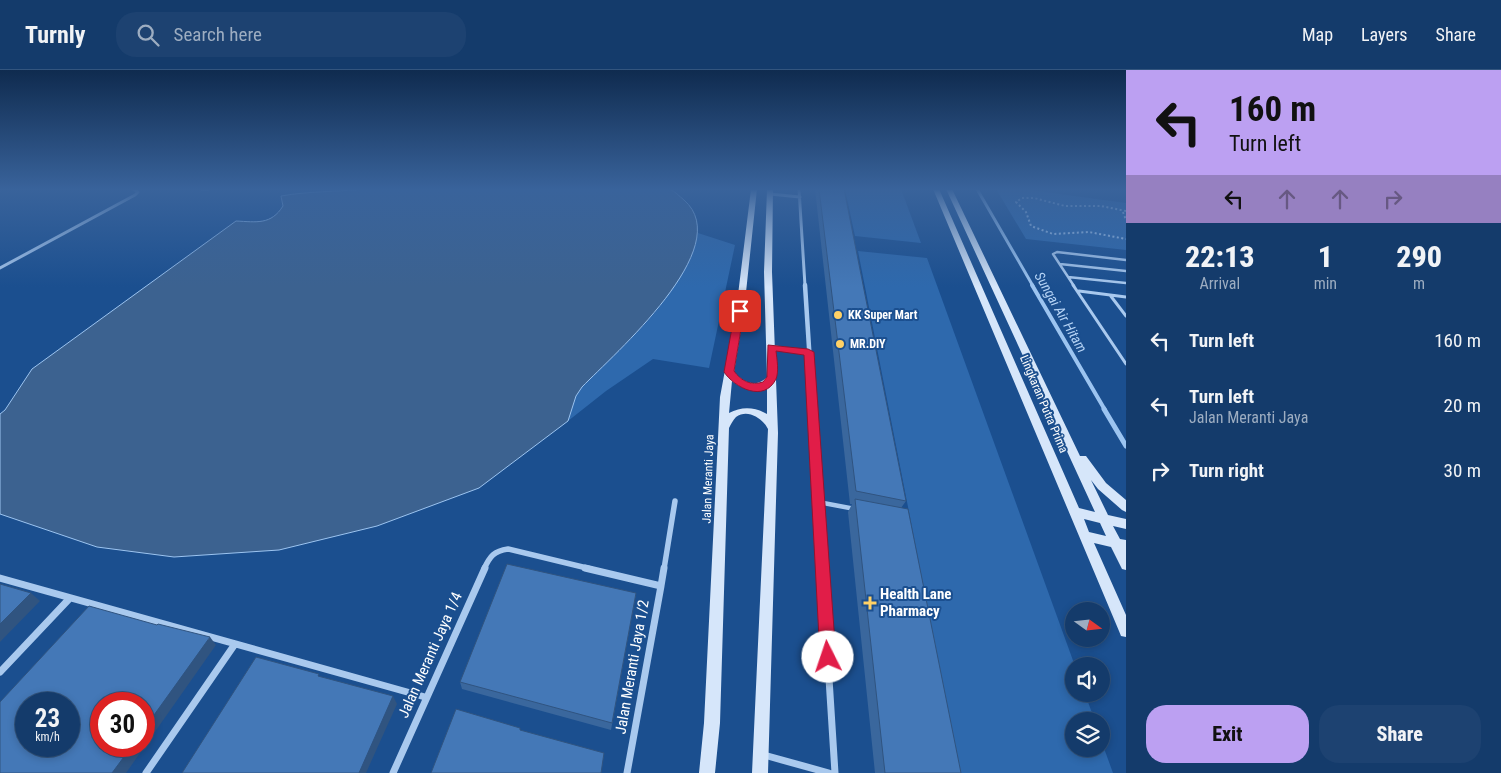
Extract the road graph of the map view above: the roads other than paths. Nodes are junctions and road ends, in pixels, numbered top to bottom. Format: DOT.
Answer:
graph roads {
  1 [pos="85,222"];
  2 [pos="750,222"];
  3 [pos="769,222"];
  4 [pos="801,222"];
  5 [pos="950,222"];
  6 [pos="965,222"];
  7 [pos="1126,260"];
  8 [pos="1060,264"];
  9 [pos="0,268"];
  10 [pos="1126,271"];
  11 [pos="1068,277"];
  12 [pos="1126,284"];
  13 [pos="1078,291"];
  14 [pos="1110,295"];
  15 [pos="1126,297"];
  16 [pos="1126,316"];
  17 [pos="771,347"];
  18 [pos="808,352"];
  19 [pos="1126,364"];
  20 [pos="729,372"];
  21 [pos="772,377"];
  22 [pos="723,428"];
  23 [pos="773,433"];
  24 [pos="1069,442"];
  25 [pos="675,501"];
  26 [pos="818,502"];
  27 [pos="1126,506"];
  28 [pos="864,510"];
  29 [pos="1075,512"];
  30 [pos="1106,520"];
  31 [pos="1126,524"];
  32 [pos="1085,536"];
  33 [pos="1121,544"];
  34 [pos="496,551"];
  35 [pos="1126,565"];
  36 [pos="0,578"];
  37 [pos="661,586"];
  38 [pos="70,598"];
  39 [pos="1126,631"];
  40 [pos="235,644"];
  41 [pos="0,672"];
  42 [pos="425,697"];
  43 [pos="761,754"];
  44 [pos="146,773"];
  45 [pos="393,773"];
  46 [pos="627,773"];
  47 [pos="708,773"];
  48 [pos="760,773"];
  49 [pos="829,773"];
  50 [pos="835,773"];
  1 -- 9 [label="street"];
  2 -- 20 [label="street, Jalan Meranti Jaya"];
  3 -- 17 [label="street"];
  4 -- 18 [label="street"];
  5 -- 29 [label="street, Lingkaran Putra Prima"];
  6 -- 24 [label="street, Lingkaran Putra Prima"];
  7 -- 8 [label="lane"];
  8 -- 10 [label="lane"];
  8 -- 11 [label="lane"];
  11 -- 12 [label="lane"];
  11 -- 13 [label="lane"];
  13 -- 14 [label="lane"];
  13 -- 19 [label="lane"];
  14 -- 15 [label="lane"];
  14 -- 16 [label="lane"];
  17 -- 18 [label="street"];
  17 -- 21 [label="street"];
  18 -- 26 [label="street"];
  20 -- 21 [label="street"];
  20 -- 22 [label="street, Jalan Meranti Jaya"];
  21 -- 23 [label="street"];
  22 -- 23 [label="street"];
  22 -- 47 [label="street, Jalan Meranti Jaya"];
  23 -- 43 [label="street"];
  24 -- 27 [label="street"];
  24 -- 30 [label="street, Lingkaran Putra Prima"];
  25 -- 37 [label="street"];
  26 -- 28 [label="lane"];
  26 -- 50 [label="street"];
  29 -- 30 [label="street"];
  29 -- 32 [label="street, Lingkaran Putra Prima"];
  30 -- 31 [label="street"];
  30 -- 33 [label="street, Lingkaran Putra Prima"];
  32 -- 33 [label="street"];
  32 -- 39 [label="street, Lingkaran Putra Prima"];
  33 -- 35 [label="street, Lingkaran Putra Prima"];
  34 -- 37 [label="street, Jalan Meranti Jaya 1/2"];
  34 -- 42 [label="street, Jalan Meranti Jaya 1/4"];
  36 -- 38 [label="street"];
  37 -- 46 [label="street, Jalan Meranti Jaya 1/2"];
  38 -- 40 [label="street"];
  38 -- 41 [label="street"];
  40 -- 42 [label="street"];
  40 -- 44 [label="street"];
  42 -- 45 [label="street, Jalan Meranti Jaya 1/4"];
  43 -- 48 [label="street"];
  43 -- 49 [label="street"];
}
